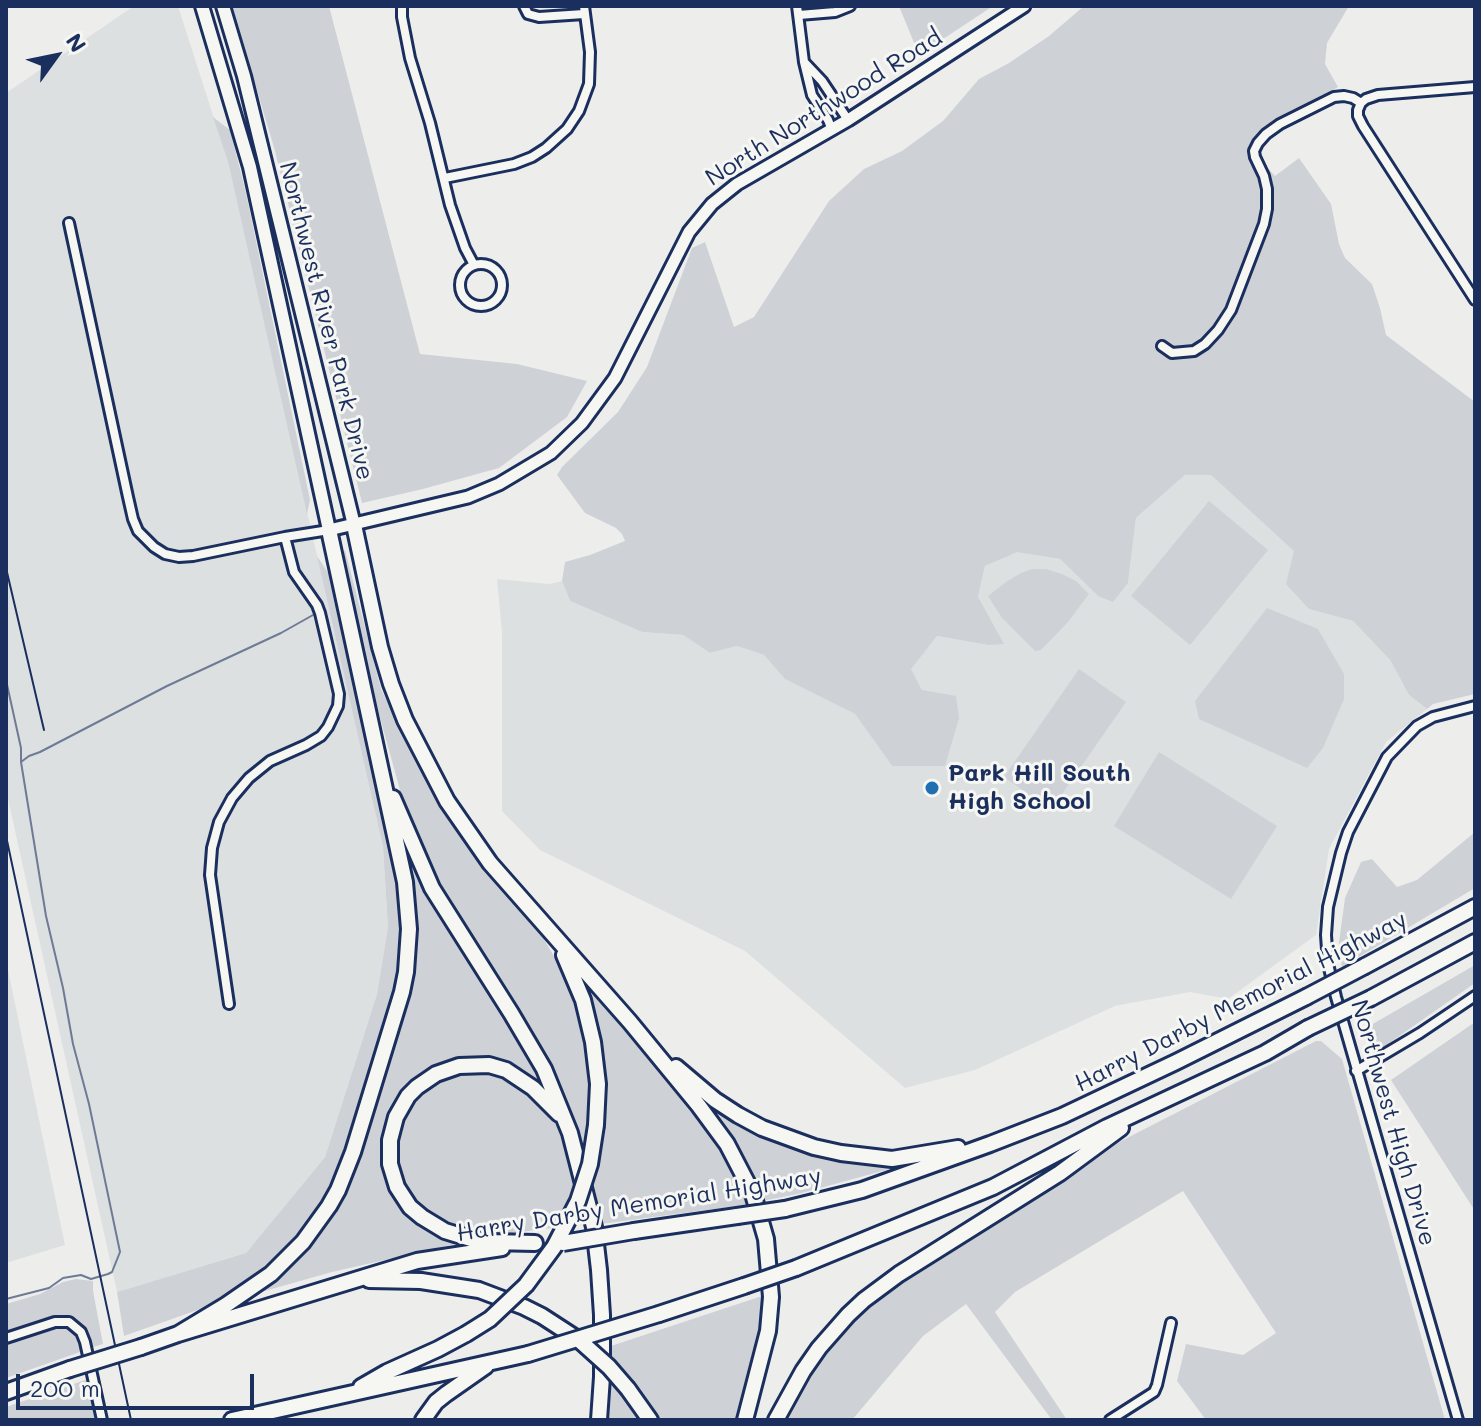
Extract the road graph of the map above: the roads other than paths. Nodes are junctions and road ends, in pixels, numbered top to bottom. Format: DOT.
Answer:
graph roads {
  1 [pos="202,6"];
  2 [pos="223,6"];
  3 [pos="402,6"];
  4 [pos="524,6"];
  5 [pos="850,6"];
  6 [pos="1024,6"];
  7 [pos="584,10"];
  8 [pos="798,10"];
  9 [pos="804,62"];
  10 [pos="1475,87"];
  11 [pos="1361,103"];
  12 [pos="848,120"];
  13 [pos="832,130"];
  14 [pos="445,178"];
  15 [pos="69,223"];
  16 [pos="474,265"];
  17 [pos="1475,300"];
  18 [pos="1162,346"];
  19 [pos="354,525"];
  20 [pos="329,530"];
  21 [pos="285,537"];
  22 [pos="1475,706"];
  23 [pos="382,772"];
  24 [pos="1475,907"];
  25 [pos="547,929"];
  26 [pos="1475,942"];
  27 [pos="1475,996"];
  28 [pos="229,1004"];
  29 [pos="630,1022"];
  30 [pos="1356,1071"];
  31 [pos="1153,1106"];
  32 [pos="570,1133"];
  33 [pos="990,1144"];
  34 [pos="535,1243"];
  35 [pos="356,1279"];
  36 [pos="1171,1323"];
  37 [pos="178,1334"];
  38 [pos="6,1338"];
  39 [pos="492,1362"];
  40 [pos="6,1392"];
  41 [pos="350,1394"];
  42 [pos="101,1416"];
  43 [pos="232,1420"];
  44 [pos="423,1420"];
  45 [pos="599,1420"];
  46 [pos="650,1420"];
  47 [pos="745,1420"];
  48 [pos="776,1420"];
  49 [pos="1110,1420"];
  50 [pos="1458,1420"];
  1 -- 20 [label="main road, Northwest River Park Drive"];
  2 -- 19 [label="main road, Northwest River Park Drive"];
  3 -- 14 [label="street"];
  4 -- 7 [label="street"];
  5 -- 8 [label="street"];
  6 -- 12 [label="street, North Northwood Road"];
  7 -- 14 [label="street"];
  8 -- 9 [label="street"];
  9 -- 12 [label="street"];
  9 -- 13 [label="street"];
  10 -- 11 [label="street"];
  11 -- 17 [label="street"];
  11 -- 18 [label="street"];
  12 -- 13 [label="street, North Northwood Road"];
  13 -- 19 [label="street, North Northwood Road"];
  14 -- 16 [label="street"];
  15 -- 21 [label="street"];
  16 -- 16 [label="street"];
  19 -- 20 [label="street, North Northwood Road"];
  19 -- 25 [label="highway, Northwest River Park Drive"];
  20 -- 21 [label="street"];
  20 -- 23 [label="highway, Northwest River Park Drive"];
  21 -- 28 [label="street"];
  22 -- 30 [label="street, Northwest High Drive"];
  23 -- 32 [label="highway"];
  23 -- 37 [label="highway"];
  24 -- 33 [label="highway, Harry Darby Memorial Highway, bridge"];
  25 -- 29 [label="highway"];
  25 -- 41 [label="highway, bridge"];
  26 -- 31 [label="highway, bridge"];
  27 -- 30 [label="street"];
  29 -- 33 [label="highway"];
  29 -- 47 [label="highway"];
  30 -- 50 [label="street, Northwest High Drive"];
  31 -- 39 [label="highway, bridge"];
  31 -- 48 [label="highway"];
  32 -- 34 [label="highway"];
  32 -- 45 [label="highway"];
  33 -- 34 [label="highway, Harry Darby Memorial Highway, bridge"];
  34 -- 35 [label="highway, Harry Darby Memorial Highway"];
  35 -- 37 [label="highway, Harry Darby Memorial Highway"];
  35 -- 46 [label="highway, bridge"];
  36 -- 49 [label="street"];
  37 -- 40 [label="highway, Harry Darby Memorial Highway, bridge"];
  38 -- 42 [label="street"];
  39 -- 41 [label="highway"];
  39 -- 44 [label="highway"];
  41 -- 43 [label="highway"];
}
